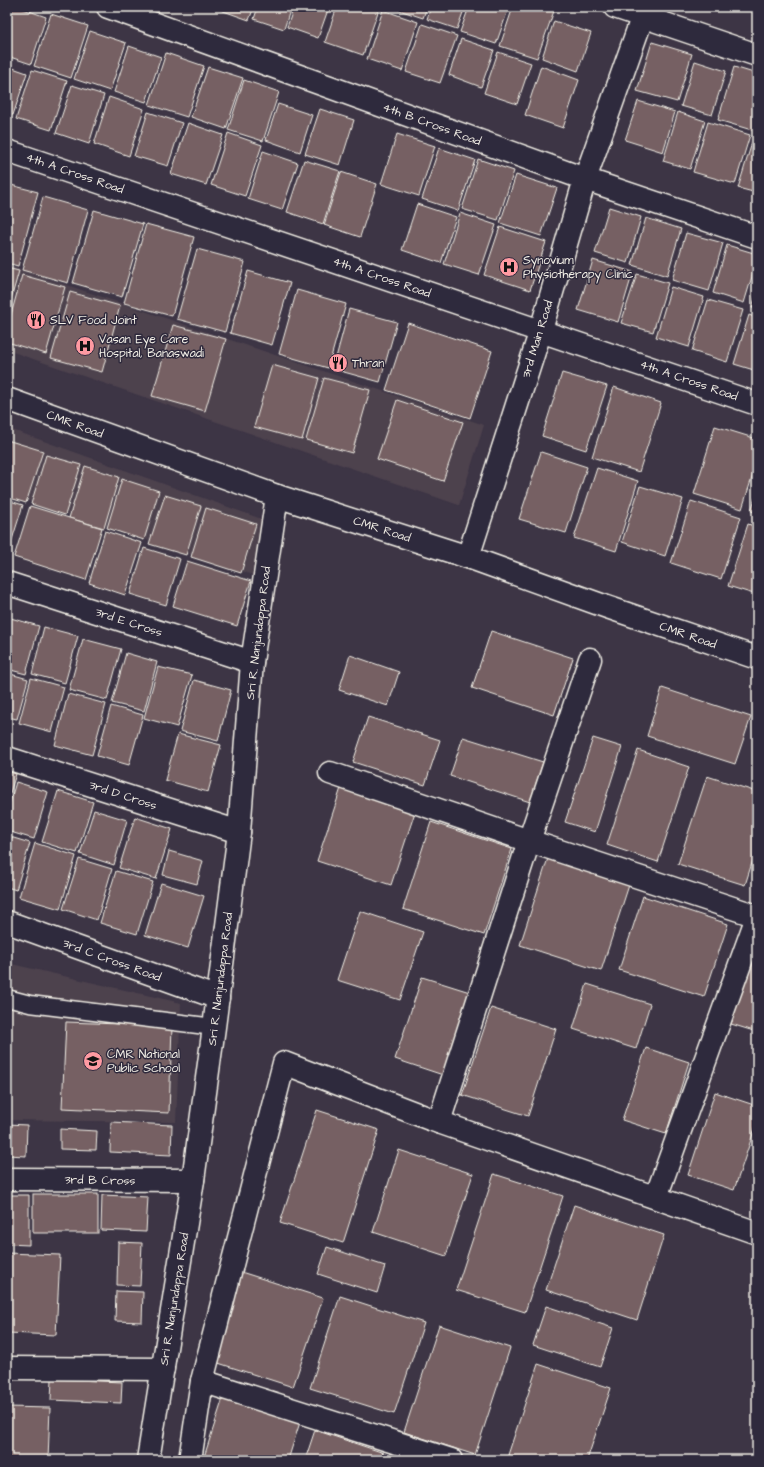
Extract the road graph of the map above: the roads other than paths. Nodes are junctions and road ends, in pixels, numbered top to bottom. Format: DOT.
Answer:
graph roads {
  1 [pos="108,7"];
  2 [pos="615,7"];
  3 [pos="644,12"];
  4 [pos="757,55"];
  5 [pos="7,150"];
  6 [pos="585,179"];
  7 [pos="757,237"];
  8 [pos="541,330"];
  9 [pos="7,399"];
  10 [pos="757,404"];
  11 [pos="277,496"];
  12 [pos="468,557"];
  13 [pos="7,583"];
  14 [pos="757,658"];
  15 [pos="590,659"];
  16 [pos="252,662"];
  17 [pos="7,758"];
  18 [pos="330,773"];
  19 [pos="239,832"];
  20 [pos="529,841"];
  21 [pos="757,916"];
  22 [pos="7,922"];
  23 [pos="7,998"];
  24 [pos="218,998"];
  25 [pos="214,1027"];
  26 [pos="439,1122"];
  27 [pos="7,1179"];
  28 [pos="193,1180"];
  29 [pos="656,1197"];
  30 [pos="757,1232"];
  31 [pos="7,1368"];
  32 [pos="163,1369"];
  33 [pos="202,1381"];
  34 [pos="148,1460"];
  35 [pos="190,1460"];
  36 [pos="451,1460"];
  1 -- 6 [label="street, 4th B Cross Road"];
  2 -- 3 [label="street"];
  3 -- 4 [label="street"];
  3 -- 6 [label="street, 3rd Main Road"];
  5 -- 8 [label="street, 4th A Cross Road"];
  6 -- 7 [label="street, 4th B Cross Road"];
  6 -- 8 [label="street, 3rd Main Road"];
  8 -- 10 [label="street, 4th A Cross Road"];
  8 -- 12 [label="street, 3rd Main Road"];
  9 -- 11 [label="street, CMR Road"];
  11 -- 12 [label="street, CMR Road"];
  11 -- 16 [label="street, Sri R. Nanjundappa Road"];
  12 -- 14 [label="street, CMR Road"];
  13 -- 16 [label="street, 3rd E Cross"];
  15 -- 20 [label="street"];
  16 -- 19 [label="street, Sri R. Nanjundappa Road"];
  17 -- 19 [label="street, 3rd D Cross"];
  18 -- 20 [label="street"];
  19 -- 24 [label="street, Sri R. Nanjundappa Road"];
  20 -- 21 [label="street"];
  20 -- 26 [label="street"];
  21 -- 29 [label="street"];
  22 -- 24 [label="street, 3rd C Cross Road"];
  23 -- 25 [label="lane"];
  24 -- 25 [label="street, Sri R. Nanjundappa Road"];
  25 -- 28 [label="street, Sri R. Nanjundappa Road"];
  26 -- 29 [label="street"];
  26 -- 33 [label="street"];
  27 -- 28 [label="street, 3rd B Cross"];
  28 -- 32 [label="street, Sri R. Nanjundappa Road"];
  29 -- 30 [label="street"];
  31 -- 32 [label="street"];
  32 -- 34 [label="street, Sri R. Nanjundappa Road"];
  33 -- 35 [label="street"];
  33 -- 36 [label="street"];
}
